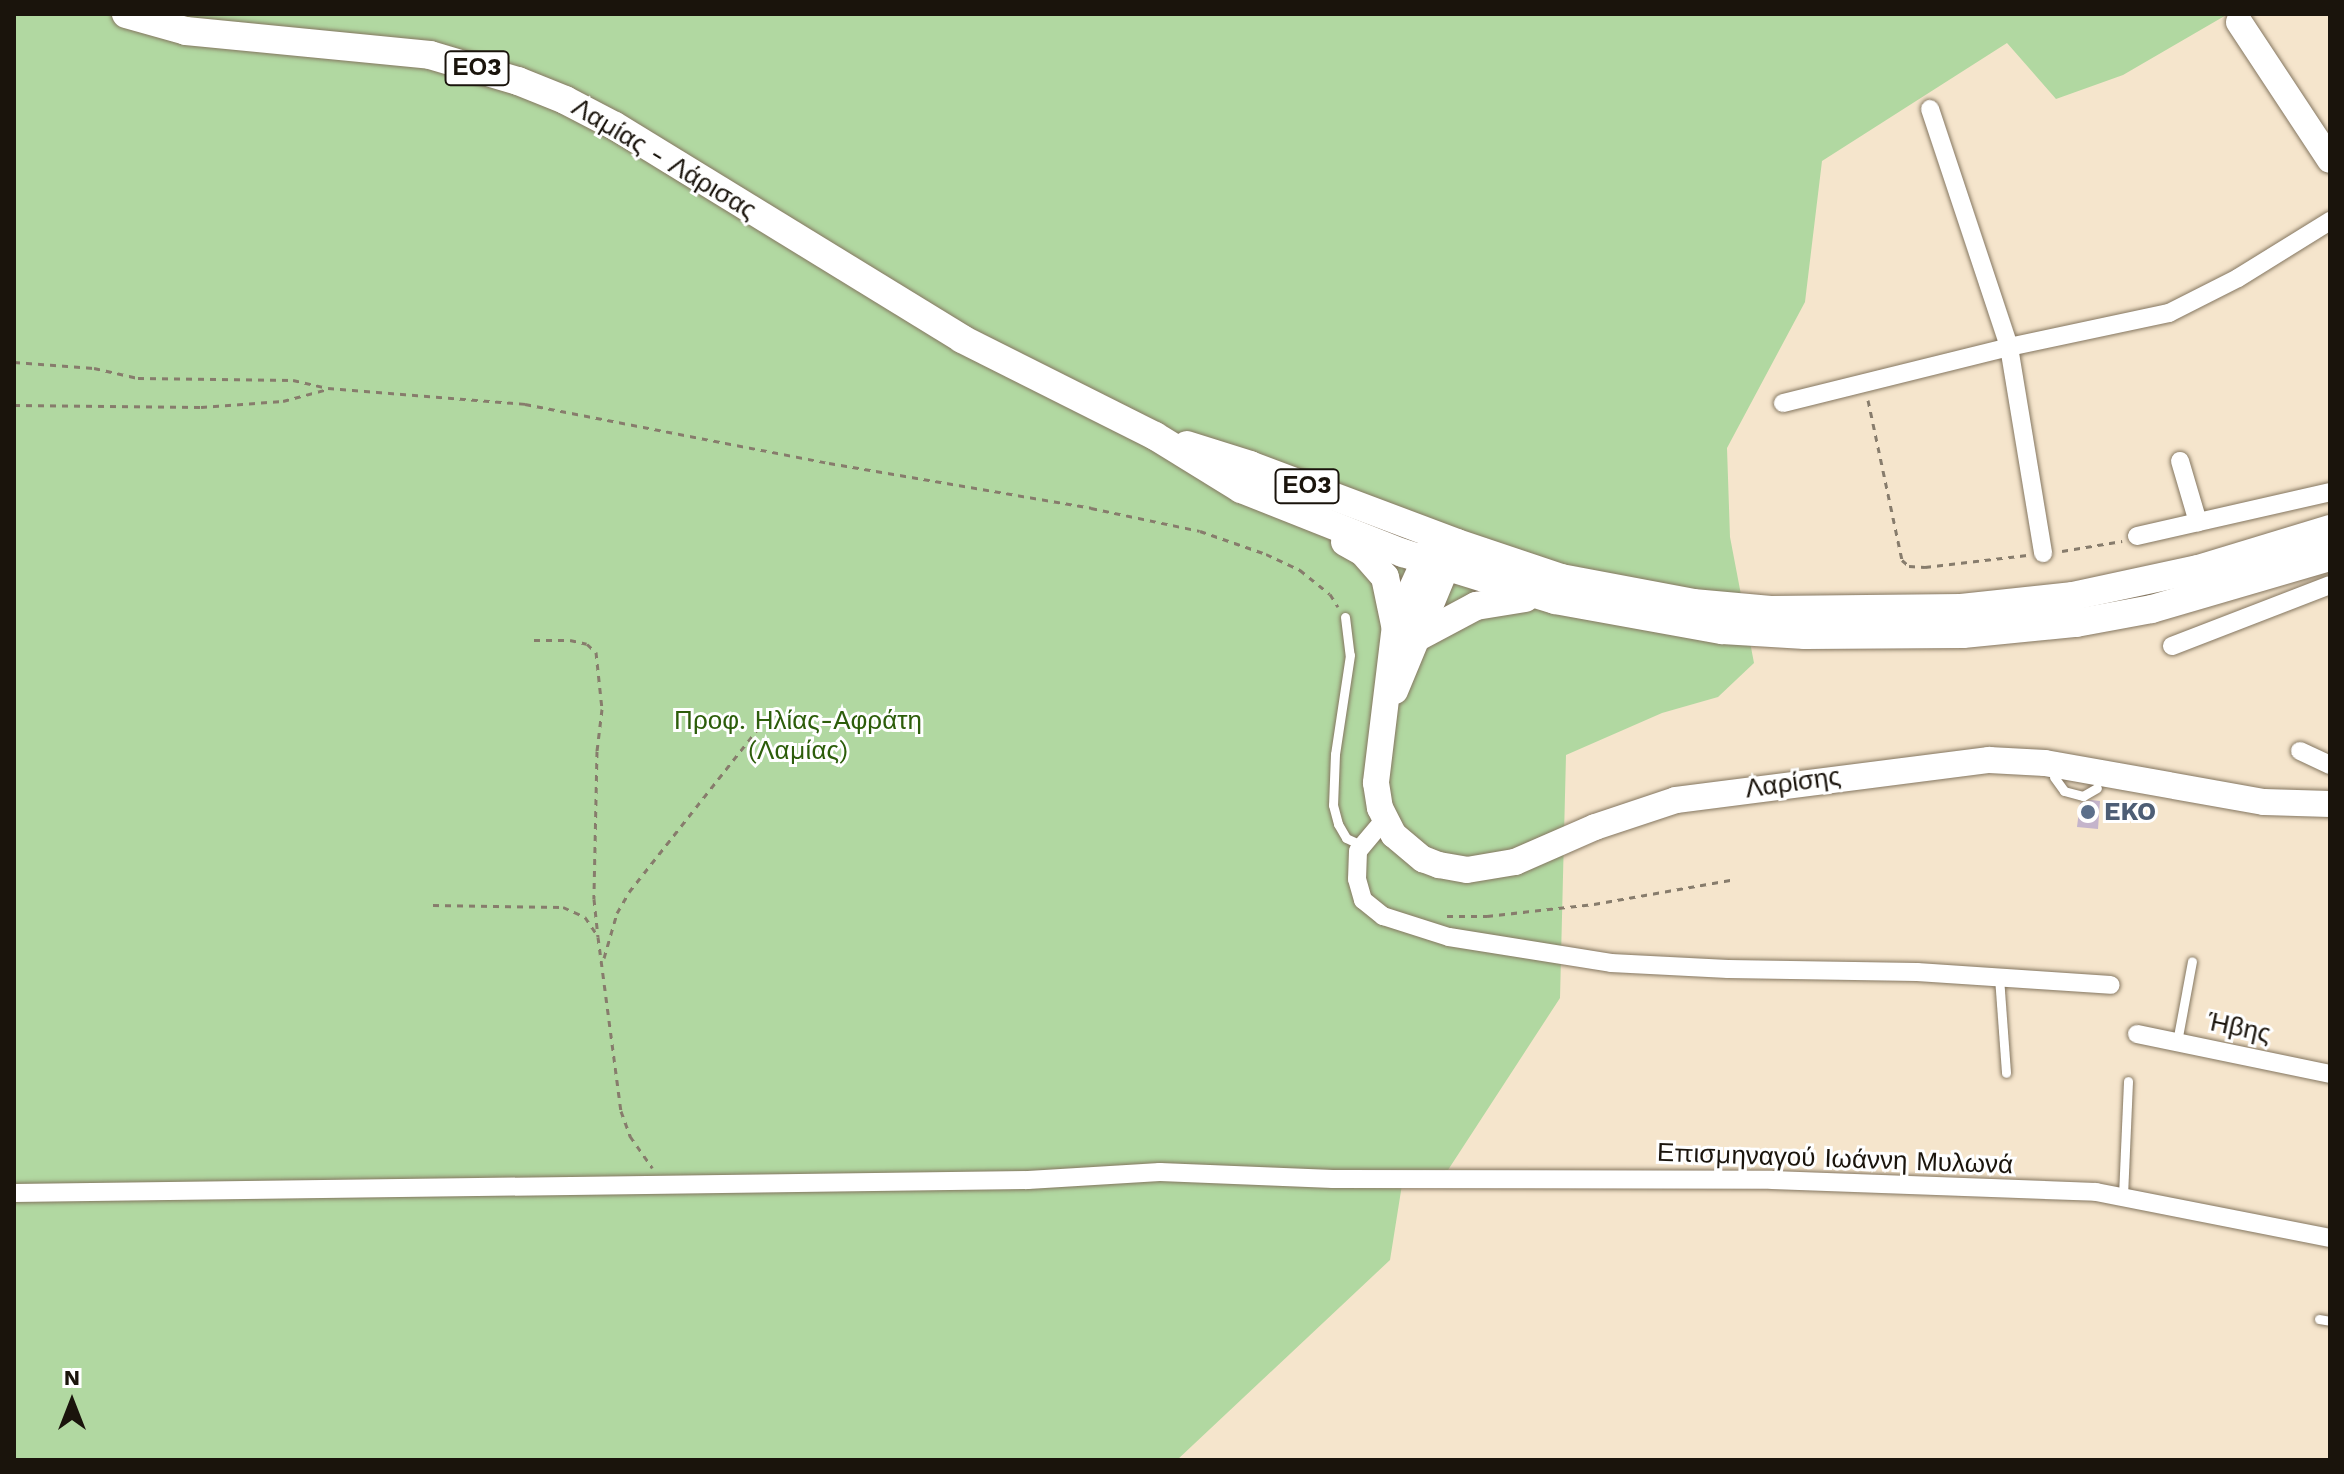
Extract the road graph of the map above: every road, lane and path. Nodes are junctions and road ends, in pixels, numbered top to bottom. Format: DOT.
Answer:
graph roads {
  1 [pos="126,14"];
  2 [pos="2234,18"];
  3 [pos="1930,109"];
  4 [pos="2330,160"];
  5 [pos="2330,221"];
  6 [pos="2009,347"];
  7 [pos="14,362"];
  8 [pos="1864,382"];
  9 [pos="328,388"];
  10 [pos="1783,403"];
  11 [pos="14,405"];
  12 [pos="1155,436"];
  13 [pos="2180,461"];
  14 [pos="2330,492"];
  15 [pos="1315,520"];
  16 [pos="2198,522"];
  17 [pos="2330,529"];
  18 [pos="2137,536"];
  19 [pos="1441,551"];
  20 [pos="2043,553"];
  21 [pos="2330,557"];
  22 [pos="2330,585"];
  23 [pos="1555,600"];
  24 [pos="1345,617"];
  25 [pos="1406,631"];
  26 [pos="534,640"];
  27 [pos="2172,646"];
  28 [pos="761,725"];
  29 [pos="2300,751"];
  30 [pos="2330,765"];
  31 [pos="2054,777"];
  32 [pos="2097,788"];
  33 [pos="2330,804"];
  34 [pos="1384,820"];
  35 [pos="1361,845"];
  36 [pos="1736,879"];
  37 [pos="433,905"];
  38 [pos="1440,916"];
  39 [pos="598,937"];
  40 [pos="2192,961"];
  41 [pos="602,962"];
  42 [pos="1999,977"];
  43 [pos="2111,985"];
  44 [pos="2137,1034"];
  45 [pos="2177,1042"];
  46 [pos="2006,1073"];
  47 [pos="2330,1074"];
  48 [pos="2128,1081"];
  49 [pos="659,1183"];
  50 [pos="14,1193"];
  51 [pos="2123,1196"];
  52 [pos="2330,1238"];
  53 [pos="2319,1319"];
  54 [pos="2330,1321"];
  1 -- 12 [label="main road, Λαμίας - Λάρισας / ΕΟ3"];
  2 -- 4 [label="main road"];
  3 -- 6 [label="street"];
  5 -- 6 [label="street"];
  6 -- 8 [label="street"];
  6 -- 20 [label="street"];
  7 -- 9 [label="path"];
  8 -- 10 [label="street"];
  8 -- 20 [label="path"];
  9 -- 11 [label="path"];
  9 -- 24 [label="path"];
  12 -- 15 [label="main road, Λαμίας - Λάρισας / ΕΟ3"];
  12 -- 19 [label="main road, Λαμίας - Λάρισας / ΕΟ3"];
  13 -- 16 [label="street"];
  14 -- 16 [label="street"];
  15 -- 19 [label="main road"];
  15 -- 25 [label="main road, ΕΟ3"];
  16 -- 18 [label="street"];
  17 -- 19 [label="main road"];
  18 -- 20 [label="path"];
  19 -- 23 [label="main road"];
  19 -- 25 [label="main road, ΕΟ3"];
  21 -- 23 [label="main road"];
  22 -- 27 [label="street"];
  23 -- 25 [label="main road"];
  24 -- 35 [label="lane"];
  25 -- 34 [label="main road, ΕΟ3"];
  26 -- 39 [label="path"];
  28 -- 41 [label="path"];
  29 -- 30 [label="street"];
  31 -- 32 [label="lane"];
  33 -- 34 [label="main road, Λαρίσης"];
  34 -- 35 [label="street"];
  35 -- 42 [label="street"];
  36 -- 38 [label="path"];
  37 -- 39 [label="path"];
  39 -- 41 [label="path"];
  40 -- 45 [label="lane"];
  41 -- 49 [label="path"];
  42 -- 43 [label="street"];
  42 -- 46 [label="lane"];
  44 -- 45 [label="street, Ήβης"];
  45 -- 47 [label="street, Ήβης"];
  48 -- 51 [label="lane"];
  49 -- 50 [label="street, Επισμηναγού Ιωάννη Μυλωνά"];
  49 -- 51 [label="street, Επισμηναγού Ιωάννη Μυλωνά"];
  51 -- 52 [label="street, Επισμηναγού Ιωάννη Μυλωνά"];
  53 -- 54 [label="lane"];
}
